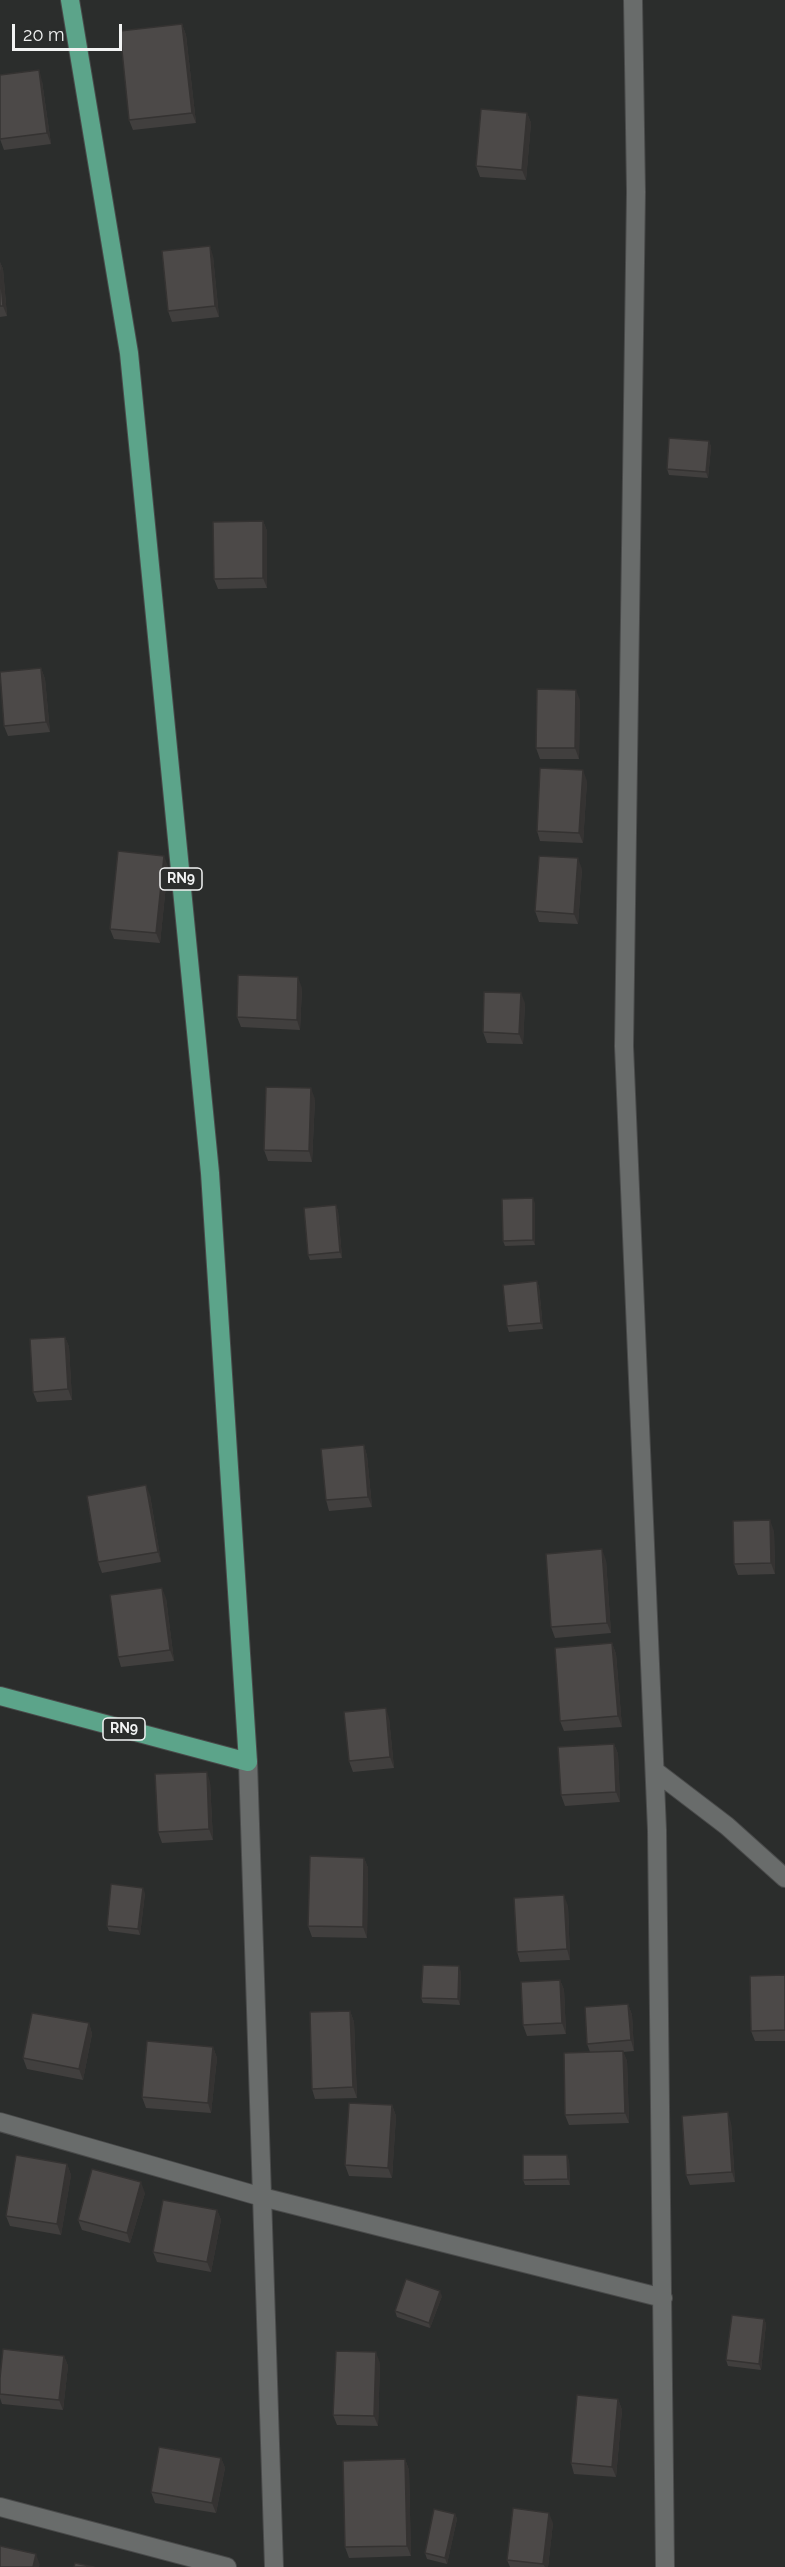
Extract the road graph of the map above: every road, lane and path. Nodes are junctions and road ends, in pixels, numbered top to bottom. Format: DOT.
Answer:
graph roads {
  1 [pos="70,0"];
  2 [pos="633,0"];
  3 [pos="0,1696"];
  4 [pos="248,1762"];
  5 [pos="654,1771"];
  6 [pos="785,1878"];
  7 [pos="0,2122"];
  8 [pos="262,2197"];
  9 [pos="663,2298"];
  10 [pos="0,2507"];
  11 [pos="227,2567"];
  12 [pos="274,2567"];
  13 [pos="665,2567"];
  1 -- 4 [label="main road, RN9"];
  2 -- 5 [label="street"];
  3 -- 4 [label="main road, RN9"];
  4 -- 8 [label="street"];
  5 -- 6 [label="street"];
  5 -- 9 [label="street"];
  7 -- 8 [label="street"];
  8 -- 9 [label="street"];
  8 -- 12 [label="street"];
  9 -- 13 [label="street"];
  10 -- 11 [label="street"];
}
